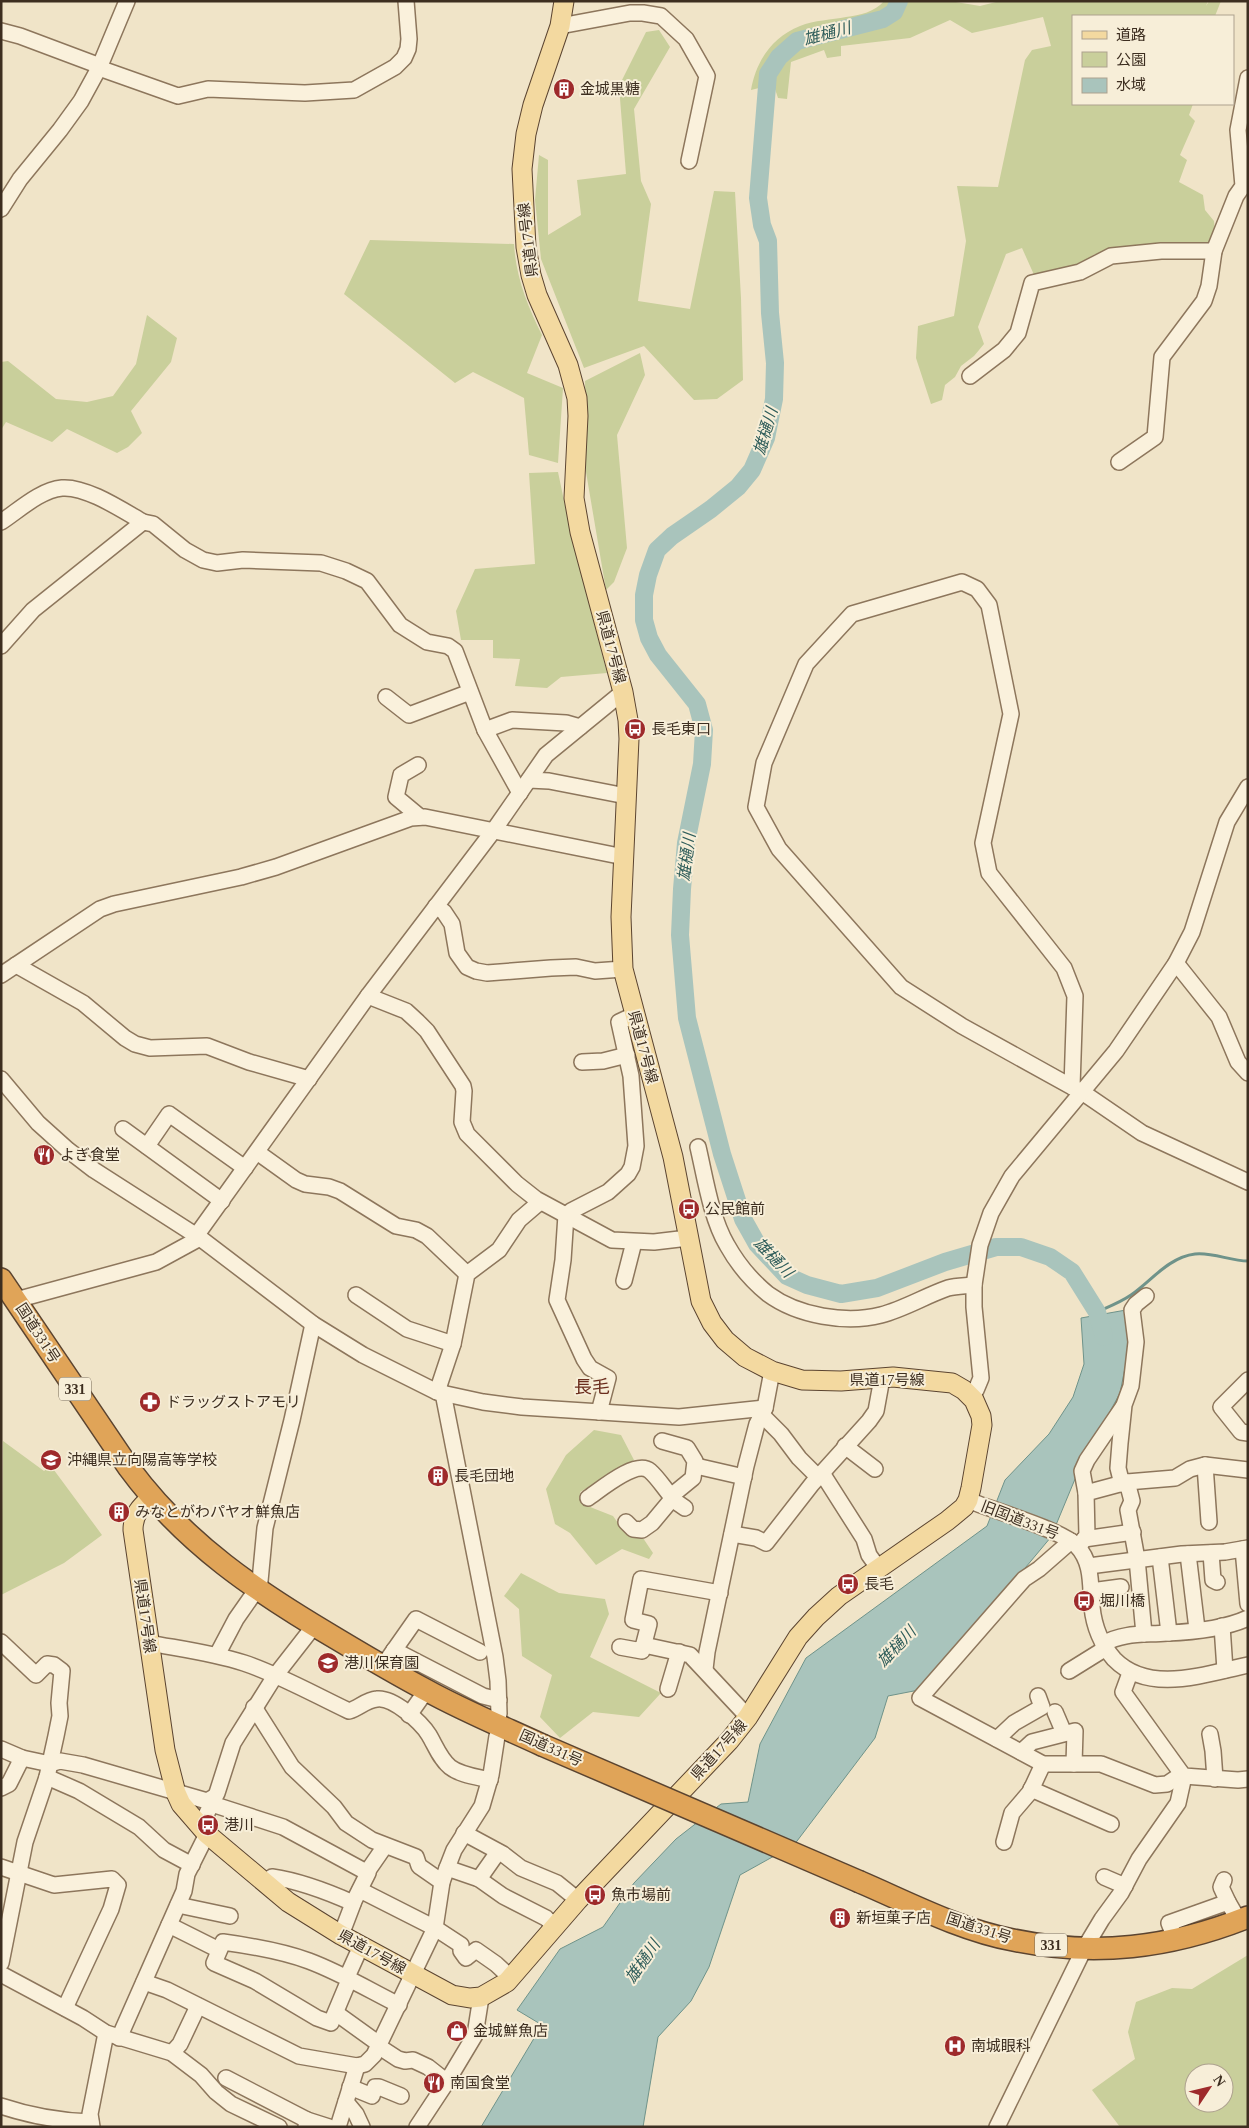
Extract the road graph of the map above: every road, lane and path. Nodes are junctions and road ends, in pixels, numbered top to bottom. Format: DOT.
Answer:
graph roads {
  1 [pos="127,1"];
  2 [pos="406,1"];
  3 [pos="564,1"];
  4 [pos="646,7"];
  5 [pos="560,26"];
  6 [pos="1,31"];
  7 [pos="100,67"];
  8 [pos="1248,78"];
  9 [pos="689,161"];
  10 [pos="1246,187"];
  11 [pos="1,209"];
  12 [pos="1214,251"];
  13 [pos="970,376"];
  14 [pos="1119,462"];
  15 [pos="1,522"];
  16 [pos="143,522"];
  17 [pos="1,646"];
  18 [pos="470,692"];
  19 [pos="623,692"];
  20 [pos="386,697"];
  21 [pos="580,727"];
  22 [pos="486,730"];
  23 [pos="418,765"];
  24 [pos="529,780"];
  25 [pos="1248,786"];
  26 [pos="520,793"];
  27 [pos="626,796"];
  28 [pos="420,817"];
  29 [pos="494,830"];
  30 [pos="624,857"];
  31 [pos="436,906"];
  32 [pos="1176,963"];
  33 [pos="16,965"];
  34 [pos="623,969"];
  35 [pos="1,975"];
  36 [pos="368,996"];
  37 [pos="634,1015"];
  38 [pos="627,1055"];
  39 [pos="582,1062"];
  40 [pos="1248,1073"];
  41 [pos="1,1079"];
  42 [pos="309,1079"];
  43 [pos="1077,1089"];
  44 [pos="123,1129"];
  45 [pos="147,1146"];
  46 [pos="698,1147"];
  47 [pos="257,1152"];
  48 [pos="245,1168"];
  49 [pos="1248,1182"];
  50 [pos="222,1201"];
  51 [pos="540,1202"];
  52 [pos="566,1215"];
  53 [pos="198,1237"];
  54 [pos="688,1238"];
  55 [pos="634,1242"];
  56 [pos="467,1274"];
  57 [pos="1,1279"];
  58 [pos="624,1281"];
  59 [pos="974,1284"];
  60 [pos="356,1295"];
  61 [pos="1146,1296"];
  62 [pos="16,1300"];
  63 [pos="313,1324"];
  64 [pos="453,1344"];
  65 [pos="772,1371"];
  66 [pos="882,1378"];
  67 [pos="1248,1380"];
  68 [pos="440,1392"];
  69 [pos="970,1395"];
  70 [pos="1124,1405"];
  71 [pos="599,1412"];
  72 [pos="763,1412"];
  73 [pos="1248,1433"];
  74 [pos="662,1441"];
  75 [pos="845,1446"];
  76 [pos="1129,1455"];
  77 [pos="1205,1465"];
  78 [pos="696,1466"];
  79 [pos="875,1469"];
  80 [pos="1248,1470"];
  81 [pos="820,1475"];
  82 [pos="744,1477"];
  83 [pos="1125,1483"];
  84 [pos="1086,1493"];
  85 [pos="672,1497"];
  86 [pos="151,1498"];
  87 [pos="588,1498"];
  88 [pos="968,1500"];
  89 [pos="685,1508"];
  90 [pos="626,1522"];
  91 [pos="1208,1522"];
  92 [pos="1133,1532"];
  93 [pos="732,1534"];
  94 [pos="1073,1540"];
  95 [pos="1246,1548"];
  96 [pos="1211,1553"];
  97 [pos="1188,1554"];
  98 [pos="1160,1558"];
  99 [pos="1137,1559"];
  100 [pos="1089,1566"];
  101 [pos="879,1569"];
  102 [pos="1217,1582"];
  103 [pos="1165,1586"];
  104 [pos="1121,1587"];
  105 [pos="1140,1588"];
  106 [pos="257,1590"];
  107 [pos="1091,1591"];
  108 [pos="720,1593"];
  109 [pos="1248,1604"];
  110 [pos="1248,1618"];
  111 [pos="314,1626"];
  112 [pos="1222,1626"];
  113 [pos="1197,1629"];
  114 [pos="1169,1633"];
  115 [pos="1144,1634"];
  116 [pos="1,1642"];
  117 [pos="149,1643"];
  118 [pos="644,1645"];
  119 [pos="1104,1646"];
  120 [pos="620,1647"];
  121 [pos="480,1652"];
  122 [pos="679,1652"];
  123 [pos="217,1655"];
  124 [pos="388,1658"];
  125 [pos="1248,1665"];
  126 [pos="705,1669"];
  127 [pos="1225,1670"];
  128 [pos="1069,1671"];
  129 [pos="1130,1672"];
  130 [pos="276,1676"];
  131 [pos="668,1689"];
  132 [pos="426,1690"];
  133 [pos="1038,1696"];
  134 [pos="254,1707"];
  135 [pos="1055,1712"];
  136 [pos="409,1714"];
  137 [pos="748,1718"];
  138 [pos="1064,1733"];
  139 [pos="1210,1734"];
  140 [pos="497,1736"];
  141 [pos="997,1739"];
  142 [pos="1,1749"];
  143 [pos="1021,1752"];
  144 [pos="22,1758"];
  145 [pos="1043,1764"];
  146 [pos="1074,1764"];
  147 [pos="49,1770"];
  148 [pos="1183,1775"];
  149 [pos="1215,1779"];
  150 [pos="1248,1779"];
  151 [pos="490,1780"];
  152 [pos="1,1788"];
  153 [pos="1031,1789"];
  154 [pos="176,1792"];
  155 [pos="213,1800"];
  156 [pos="1111,1824"];
  157 [pos="204,1831"];
  158 [pos="464,1833"];
  159 [pos="1004,1842"];
  160 [pos="385,1846"];
  161 [pos="498,1852"];
  162 [pos="192,1865"];
  163 [pos="1,1867"];
  164 [pos="367,1872"];
  165 [pos="18,1873"];
  166 [pos="445,1875"];
  167 [pos="1104,1877"];
  168 [pos="480,1879"];
  169 [pos="1224,1880"];
  170 [pos="265,1883"];
  171 [pos="1124,1886"];
  172 [pos="356,1896"];
  173 [pos="578,1900"];
  174 [pos="1228,1902"];
  175 [pos="178,1905"];
  176 [pos="230,1916"];
  177 [pos="1243,1919"];
  178 [pos="169,1925"];
  179 [pos="554,1926"];
  180 [pos="435,1928"];
  181 [pos="341,1935"];
  182 [pos="1176,1941"];
  183 [pos="361,1946"];
  184 [pos="1084,1949"];
  185 [pos="220,1950"];
  186 [pos="1,1963"];
  187 [pos="1,1974"];
  188 [pos="413,1975"];
  189 [pos="511,1978"];
  190 [pos="348,1979"];
  191 [pos="144,1982"];
  192 [pos="481,1997"];
  193 [pos="399,2005"];
  194 [pos="198,2006"];
  195 [pos="65,2008"];
  196 [pos="336,2012"];
  197 [pos="113,2035"];
  198 [pos="378,2045"];
  199 [pos="172,2053"];
  200 [pos="357,2066"];
  201 [pos="226,2078"];
  202 [pos="447,2082"];
  203 [pos="350,2087"];
  204 [pos="401,2096"];
  205 [pos="346,2102"];
  206 [pos="1,2106"];
  207 [pos="306,2123"];
  208 [pos="92,2124"];
  209 [pos="280,2127"];
  210 [pos="329,2127"];
  211 [pos="338,2127"];
  212 [pos="362,2127"];
  213 [pos="417,2127"];
  214 [pos="997,2127"];
  1 -- 7 [label="street"];
  2 -- 7 [label="street"];
  3 -- 5 [label="main road, 県道17号線"];
  4 -- 5 [label="street"];
  4 -- 9 [label="street"];
  5 -- 19 [label="main road, 県道17号線"];
  6 -- 7 [label="street"];
  7 -- 11 [label="street"];
  8 -- 10 [label="street"];
  10 -- 12 [label="street"];
  12 -- 13 [label="street"];
  12 -- 14 [label="street"];
  15 -- 16 [label="street"];
  16 -- 17 [label="street"];
  16 -- 18 [label="street"];
  18 -- 20 [label="street"];
  18 -- 22 [label="street"];
  19 -- 21 [label="street"];
  19 -- 27 [label="main road, 県道17号線"];
  21 -- 22 [label="street"];
  21 -- 24 [label="street"];
  22 -- 26 [label="street"];
  23 -- 28 [label="street"];
  24 -- 26 [label="street"];
  24 -- 27 [label="street"];
  25 -- 32 [label="street"];
  26 -- 29 [label="street"];
  27 -- 30 [label="main road, 県道17号線"];
  28 -- 29 [label="street"];
  28 -- 33 [label="street"];
  29 -- 30 [label="street"];
  29 -- 31 [label="street"];
  30 -- 34 [label="main road, 県道17号線"];
  31 -- 34 [label="street"];
  31 -- 36 [label="street"];
  32 -- 40 [label="street"];
  32 -- 43 [label="street"];
  33 -- 35 [label="street"];
  33 -- 42 [label="street"];
  34 -- 37 [label="main road, 県道17号線"];
  36 -- 42 [label="street"];
  36 -- 51 [label="street"];
  37 -- 38 [label="street"];
  37 -- 54 [label="main road, 県道17号線"];
  38 -- 39 [label="street"];
  38 -- 52 [label="street"];
  41 -- 53 [label="street"];
  42 -- 47 [label="street"];
  43 -- 43 [label="street"];
  43 -- 49 [label="street"];
  43 -- 59 [label="street"];
  44 -- 45 [label="street"];
  45 -- 48 [label="street"];
  45 -- 50 [label="street"];
  46 -- 59 [label="street"];
  47 -- 48 [label="street"];
  47 -- 56 [label="street"];
  48 -- 50 [label="street"];
  50 -- 53 [label="street"];
  51 -- 52 [label="street"];
  51 -- 56 [label="street"];
  52 -- 55 [label="street"];
  52 -- 71 [label="street"];
  53 -- 62 [label="street"];
  53 -- 63 [label="street"];
  54 -- 55 [label="street"];
  54 -- 65 [label="main road, 県道17号線"];
  55 -- 58 [label="street"];
  56 -- 64 [label="street"];
  57 -- 62 [label="highway, 国道331号 / 331"];
  59 -- 69 [label="street"];
  60 -- 64 [label="street"];
  61 -- 70 [label="street"];
  62 -- 86 [label="highway, 国道331号 / 331"];
  63 -- 68 [label="street"];
  63 -- 106 [label="street"];
  64 -- 68 [label="street"];
  65 -- 66 [label="main road, 県道17号線"];
  65 -- 72 [label="street"];
  66 -- 69 [label="main road, 県道17号線"];
  66 -- 75 [label="street"];
  67 -- 73 [label="street"];
  68 -- 71 [label="street"];
  68 -- 124 [label="street"];
  69 -- 88 [label="main road"];
  70 -- 83 [label="street"];
  70 -- 84 [label="street"];
  71 -- 72 [label="street"];
  72 -- 81 [label="street"];
  72 -- 82 [label="street"];
  74 -- 78 [label="street"];
  75 -- 79 [label="street"];
  75 -- 81 [label="street"];
  76 -- 83 [label="street"];
  77 -- 80 [label="street"];
  77 -- 83 [label="street"];
  77 -- 91 [label="street"];
  78 -- 82 [label="street"];
  78 -- 85 [label="street"];
  81 -- 93 [label="street"];
  81 -- 101 [label="street"];
  82 -- 93 [label="street"];
  83 -- 84 [label="street"];
  83 -- 92 [label="street"];
  84 -- 94 [label="street"];
  85 -- 87 [label="street"];
  85 -- 89 [label="street"];
  85 -- 90 [label="street"];
  86 -- 106 [label="highway, 国道331号 / 331"];
  86 -- 117 [label="main road, 県道17号線"];
  88 -- 94 [label="street, 旧国道331号"];
  88 -- 101 [label="main road, 県道17号線"];
  92 -- 94 [label="street"];
  92 -- 99 [label="street"];
  93 -- 108 [label="street"];
  94 -- 100 [label="street, 旧国道331号"];
  94 -- 141 [label="street"];
  95 -- 96 [label="street"];
  95 -- 109 [label="street"];
  96 -- 97 [label="street"];
  96 -- 102 [label="street"];
  97 -- 98 [label="street"];
  97 -- 113 [label="street"];
  98 -- 99 [label="street"];
  98 -- 103 [label="street"];
  99 -- 100 [label="street"];
  99 -- 105 [label="street"];
  100 -- 107 [label="street, 旧国道331号"];
  101 -- 137 [label="main road, 県道17号線"];
  103 -- 105 [label="street"];
  103 -- 114 [label="street"];
  104 -- 107 [label="street"];
  105 -- 115 [label="street"];
  106 -- 111 [label="highway, 国道331号 / 331"];
  106 -- 123 [label="street"];
  107 -- 119 [label="street, 旧国道331号"];
  108 -- 118 [label="street"];
  108 -- 126 [label="street"];
  110 -- 112 [label="street"];
  111 -- 124 [label="highway, 国道331号 / 331"];
  111 -- 130 [label="street"];
  112 -- 113 [label="street"];
  112 -- 127 [label="street"];
  113 -- 114 [label="street"];
  114 -- 115 [label="street"];
  115 -- 119 [label="street"];
  116 -- 147 [label="street"];
  117 -- 123 [label="street"];
  117 -- 154 [label="main road, 県道17号線"];
  118 -- 120 [label="street"];
  118 -- 122 [label="street"];
  119 -- 128 [label="street"];
  119 -- 129 [label="street, 旧国道331号"];
  121 -- 124 [label="street"];
  122 -- 126 [label="street"];
  122 -- 131 [label="street"];
  123 -- 130 [label="street"];
  124 -- 132 [label="highway, 国道331号 / 331"];
  125 -- 127 [label="street, 旧国道331号"];
  126 -- 137 [label="street"];
  127 -- 129 [label="street, 旧国道331号"];
  129 -- 148 [label="street"];
  130 -- 134 [label="street"];
  130 -- 136 [label="street"];
  132 -- 136 [label="street"];
  132 -- 184 [label="highway, 国道331号 / 331, bridge"];
  133 -- 141 [label="street"];
  134 -- 155 [label="street"];
  134 -- 160 [label="street"];
  135 -- 138 [label="street"];
  136 -- 151 [label="street"];
  137 -- 173 [label="main road, 県道17号線"];
  138 -- 143 [label="street"];
  138 -- 146 [label="street"];
  139 -- 149 [label="street"];
  140 -- 151 [label="street"];
  141 -- 143 [label="street"];
  142 -- 144 [label="street"];
  143 -- 145 [label="street"];
  144 -- 147 [label="street"];
  144 -- 152 [label="street"];
  145 -- 146 [label="street"];
  145 -- 153 [label="street"];
  146 -- 148 [label="street"];
  147 -- 154 [label="street"];
  147 -- 162 [label="street"];
  147 -- 165 [label="street"];
  148 -- 149 [label="street"];
  148 -- 171 [label="street"];
  149 -- 150 [label="street"];
  151 -- 158 [label="street"];
  153 -- 156 [label="street"];
  153 -- 159 [label="street"];
  154 -- 155 [label="street"];
  154 -- 157 [label="main road, 県道17号線"];
  155 -- 157 [label="street"];
  155 -- 164 [label="street"];
  157 -- 162 [label="street"];
  157 -- 170 [label="main road, 県道17号線"];
  158 -- 161 [label="street"];
  158 -- 166 [label="street"];
  160 -- 164 [label="street"];
  160 -- 166 [label="street"];
  161 -- 168 [label="street"];
  161 -- 173 [label="street"];
  162 -- 175 [label="street"];
  163 -- 165 [label="street"];
  164 -- 172 [label="street"];
  165 -- 186 [label="street"];
  165 -- 195 [label="street"];
  166 -- 168 [label="street"];
  166 -- 180 [label="street"];
  167 -- 171 [label="street"];
  168 -- 179 [label="street"];
  169 -- 174 [label="street"];
  170 -- 172 [label="street"];
  170 -- 181 [label="main road, 県道17号線"];
  171 -- 184 [label="street"];
  172 -- 180 [label="street"];
  172 -- 181 [label="street"];
  173 -- 179 [label="main road, 県道17号線"];
  174 -- 177 [label="street"];
  174 -- 182 [label="street"];
  175 -- 176 [label="street"];
  175 -- 178 [label="street"];
  177 -- 182 [label="highway, 国道331号 / 331"];
  178 -- 185 [label="street"];
  178 -- 191 [label="street"];
  179 -- 189 [label="main road, 県道17号線"];
  180 -- 188 [label="street"];
  180 -- 189 [label="street"];
  181 -- 183 [label="main road, 県道17号線"];
  182 -- 184 [label="highway, 国道331号 / 331"];
  183 -- 188 [label="main road, 県道17号線"];
  183 -- 190 [label="street"];
  184 -- 214 [label="street"];
  185 -- 190 [label="street"];
  185 -- 196 [label="street"];
  187 -- 195 [label="street"];
  188 -- 192 [label="main road, 県道17号線"];
  188 -- 193 [label="street"];
  189 -- 192 [label="main road, 県道17号線"];
  190 -- 193 [label="street"];
  190 -- 196 [label="street"];
  191 -- 194 [label="street"];
  191 -- 197 [label="street"];
  192 -- 202 [label="street"];
  193 -- 198 [label="street"];
  194 -- 199 [label="street"];
  194 -- 200 [label="street"];
  195 -- 197 [label="street"];
  196 -- 198 [label="street"];
  197 -- 199 [label="street"];
  197 -- 208 [label="street"];
  198 -- 200 [label="street"];
  198 -- 202 [label="street"];
  199 -- 209 [label="street"];
  200 -- 203 [label="street"];
  201 -- 207 [label="street"];
  202 -- 213 [label="street"];
  203 -- 204 [label="street"];
  203 -- 205 [label="street"];
  205 -- 211 [label="street"];
  205 -- 212 [label="street"];
  206 -- 208 [label="street"];
  207 -- 210 [label="street"];
}
